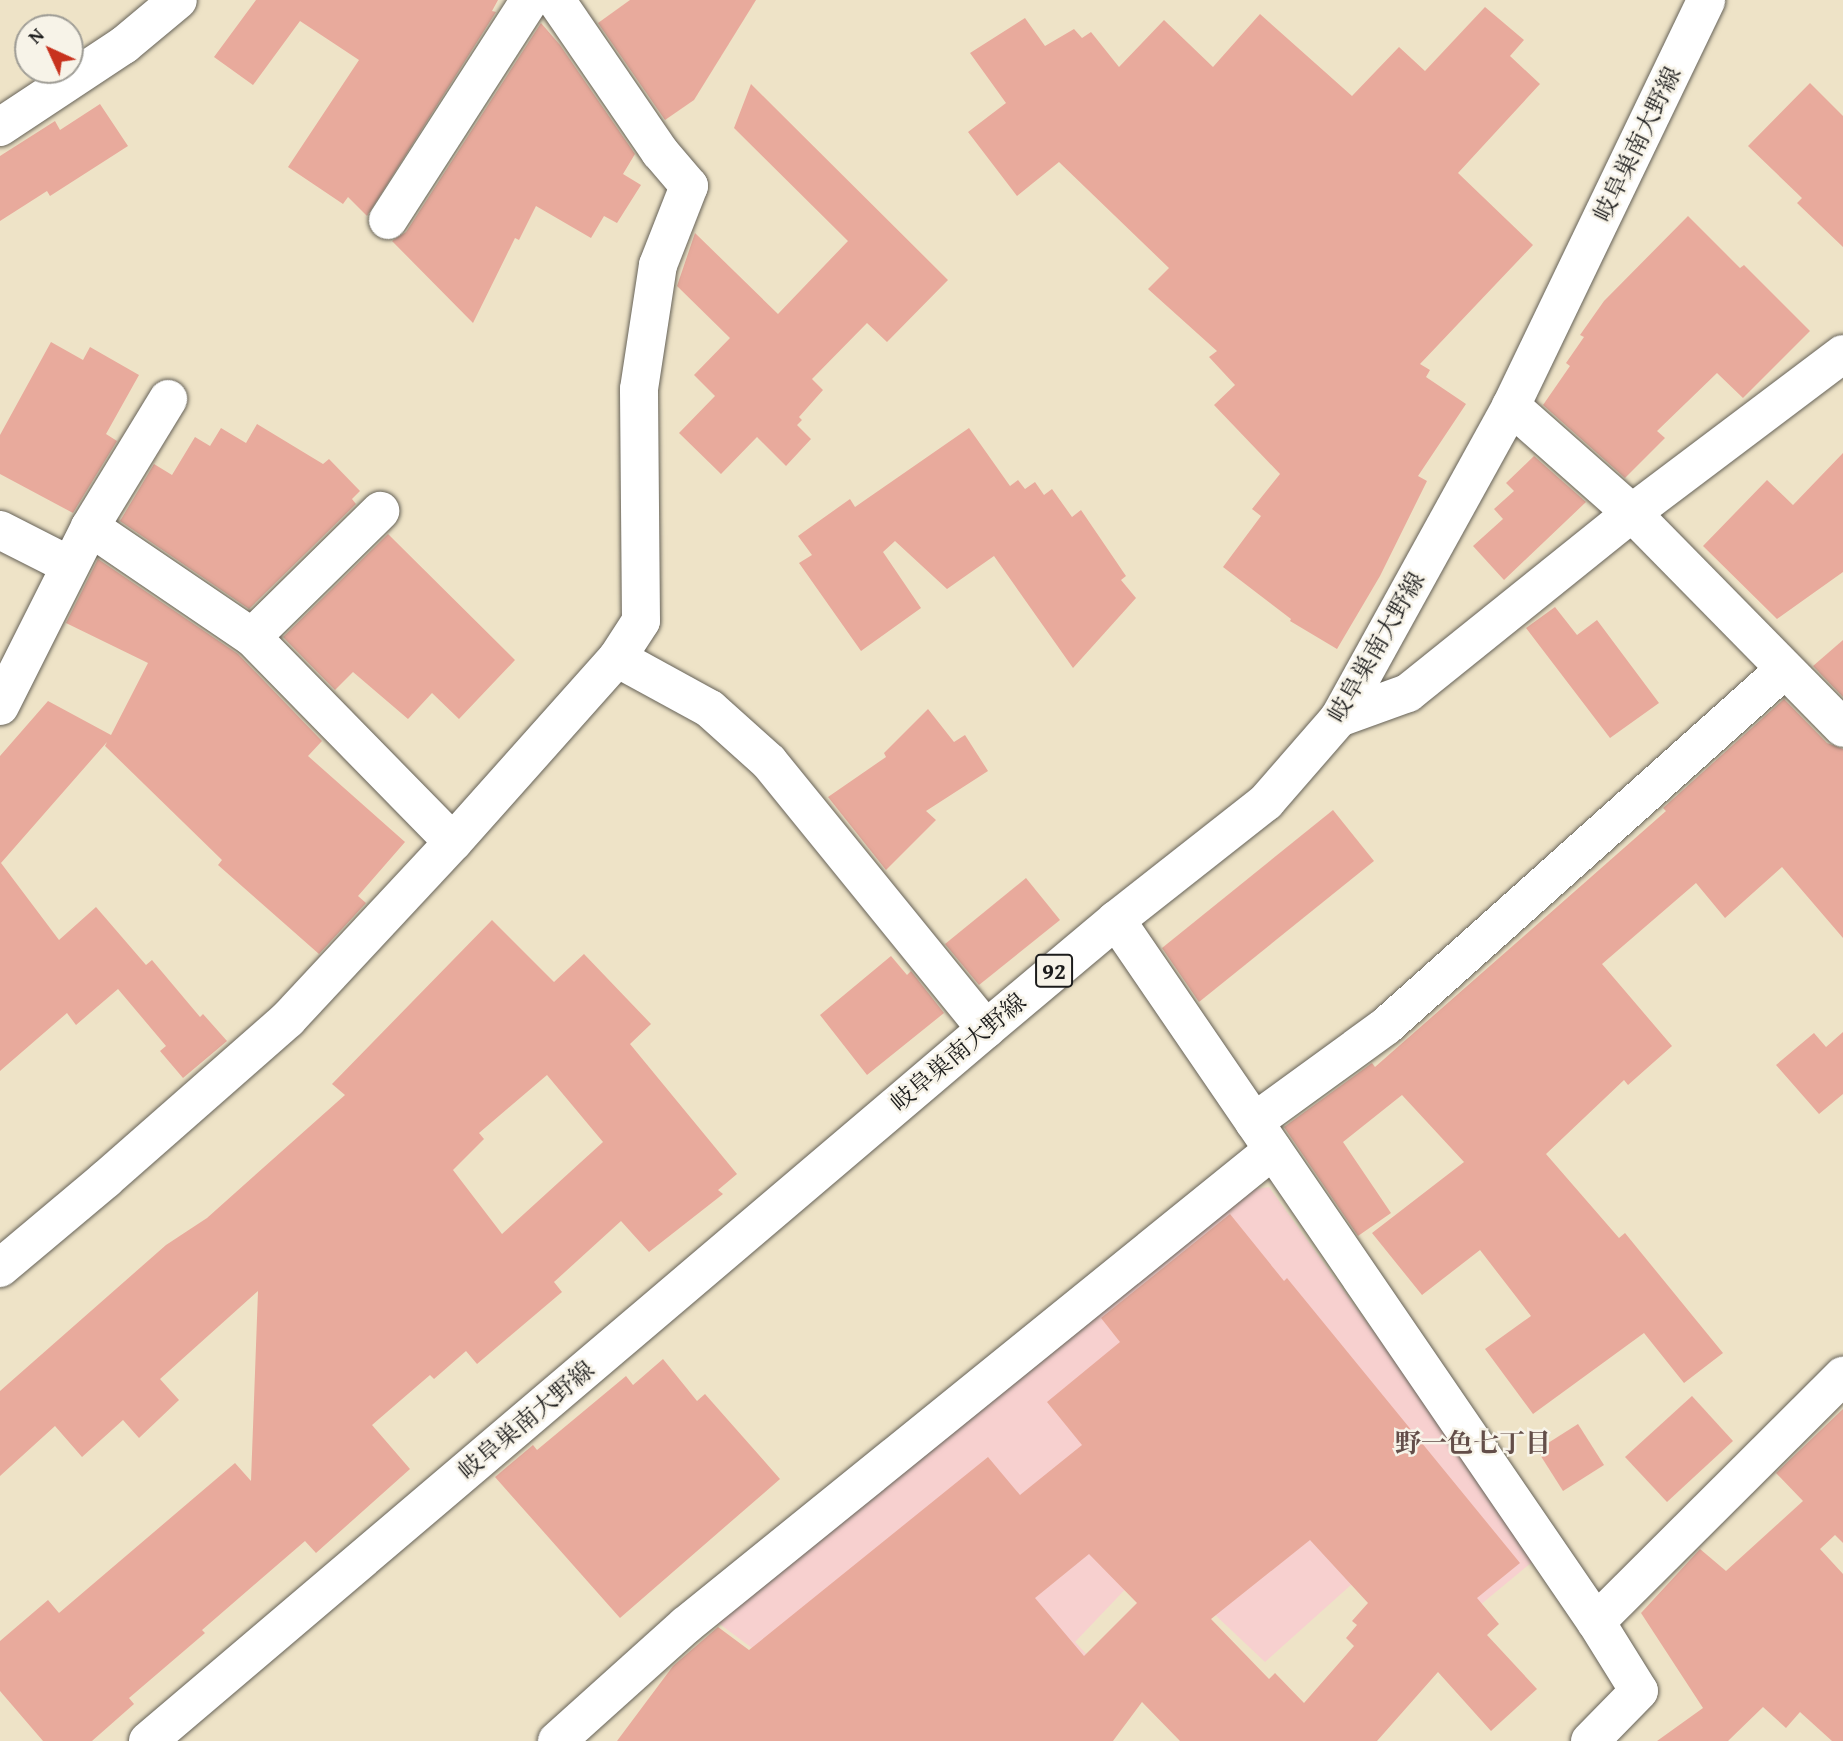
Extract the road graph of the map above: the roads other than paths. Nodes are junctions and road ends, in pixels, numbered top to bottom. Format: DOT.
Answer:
graph roads {
  1 [pos="178,0"];
  2 [pos="530,0"];
  3 [pos="556,0"];
  4 [pos="1706,0"];
  5 [pos="0,127"];
  6 [pos="388,220"];
  7 [pos="1843,355"];
  8 [pos="168,399"];
  9 [pos="1511,406"];
  10 [pos="380,511"];
  11 [pos="1632,513"];
  12 [pos="90,527"];
  13 [pos="0,530"];
  14 [pos="69,565"];
  15 [pos="252,637"];
  16 [pos="617,658"];
  17 [pos="1785,669"];
  18 [pos="0,706"];
  19 [pos="1339,718"];
  20 [pos="1843,729"];
  21 [pos="453,842"];
  22 [pos="1116,920"];
  23 [pos="986,1029"];
  24 [pos="1263,1136"];
  25 [pos="0,1268"];
  26 [pos="1843,1376"];
  27 [pos="1596,1622"];
  28 [pos="148,1741"];
  29 [pos="557,1741"];
  30 [pos="1590,1741"];
  1 -- 5 [label="street"];
  2 -- 6 [label="street"];
  3 -- 16 [label="street"];
  4 -- 9 [label="street, 岐阜巣南大野線 / 92"];
  7 -- 11 [label="street"];
  8 -- 12 [label="street"];
  9 -- 11 [label="street"];
  9 -- 19 [label="street, 岐阜巣南大野線 / 92"];
  10 -- 15 [label="street"];
  11 -- 17 [label="street"];
  11 -- 19 [label="street"];
  12 -- 14 [label="street"];
  12 -- 15 [label="street"];
  13 -- 14 [label="street"];
  14 -- 18 [label="street"];
  15 -- 21 [label="street"];
  16 -- 21 [label="street"];
  16 -- 23 [label="street"];
  17 -- 20 [label="street"];
  17 -- 24 [label="street"];
  19 -- 22 [label="street, 岐阜巣南大野線 / 92"];
  21 -- 25 [label="street"];
  22 -- 23 [label="street, 岐阜巣南大野線 / 92"];
  22 -- 24 [label="street"];
  23 -- 28 [label="street, 岐阜巣南大野線 / 92"];
  24 -- 27 [label="street"];
  24 -- 29 [label="street"];
  26 -- 27 [label="street"];
  27 -- 30 [label="street"];
}
